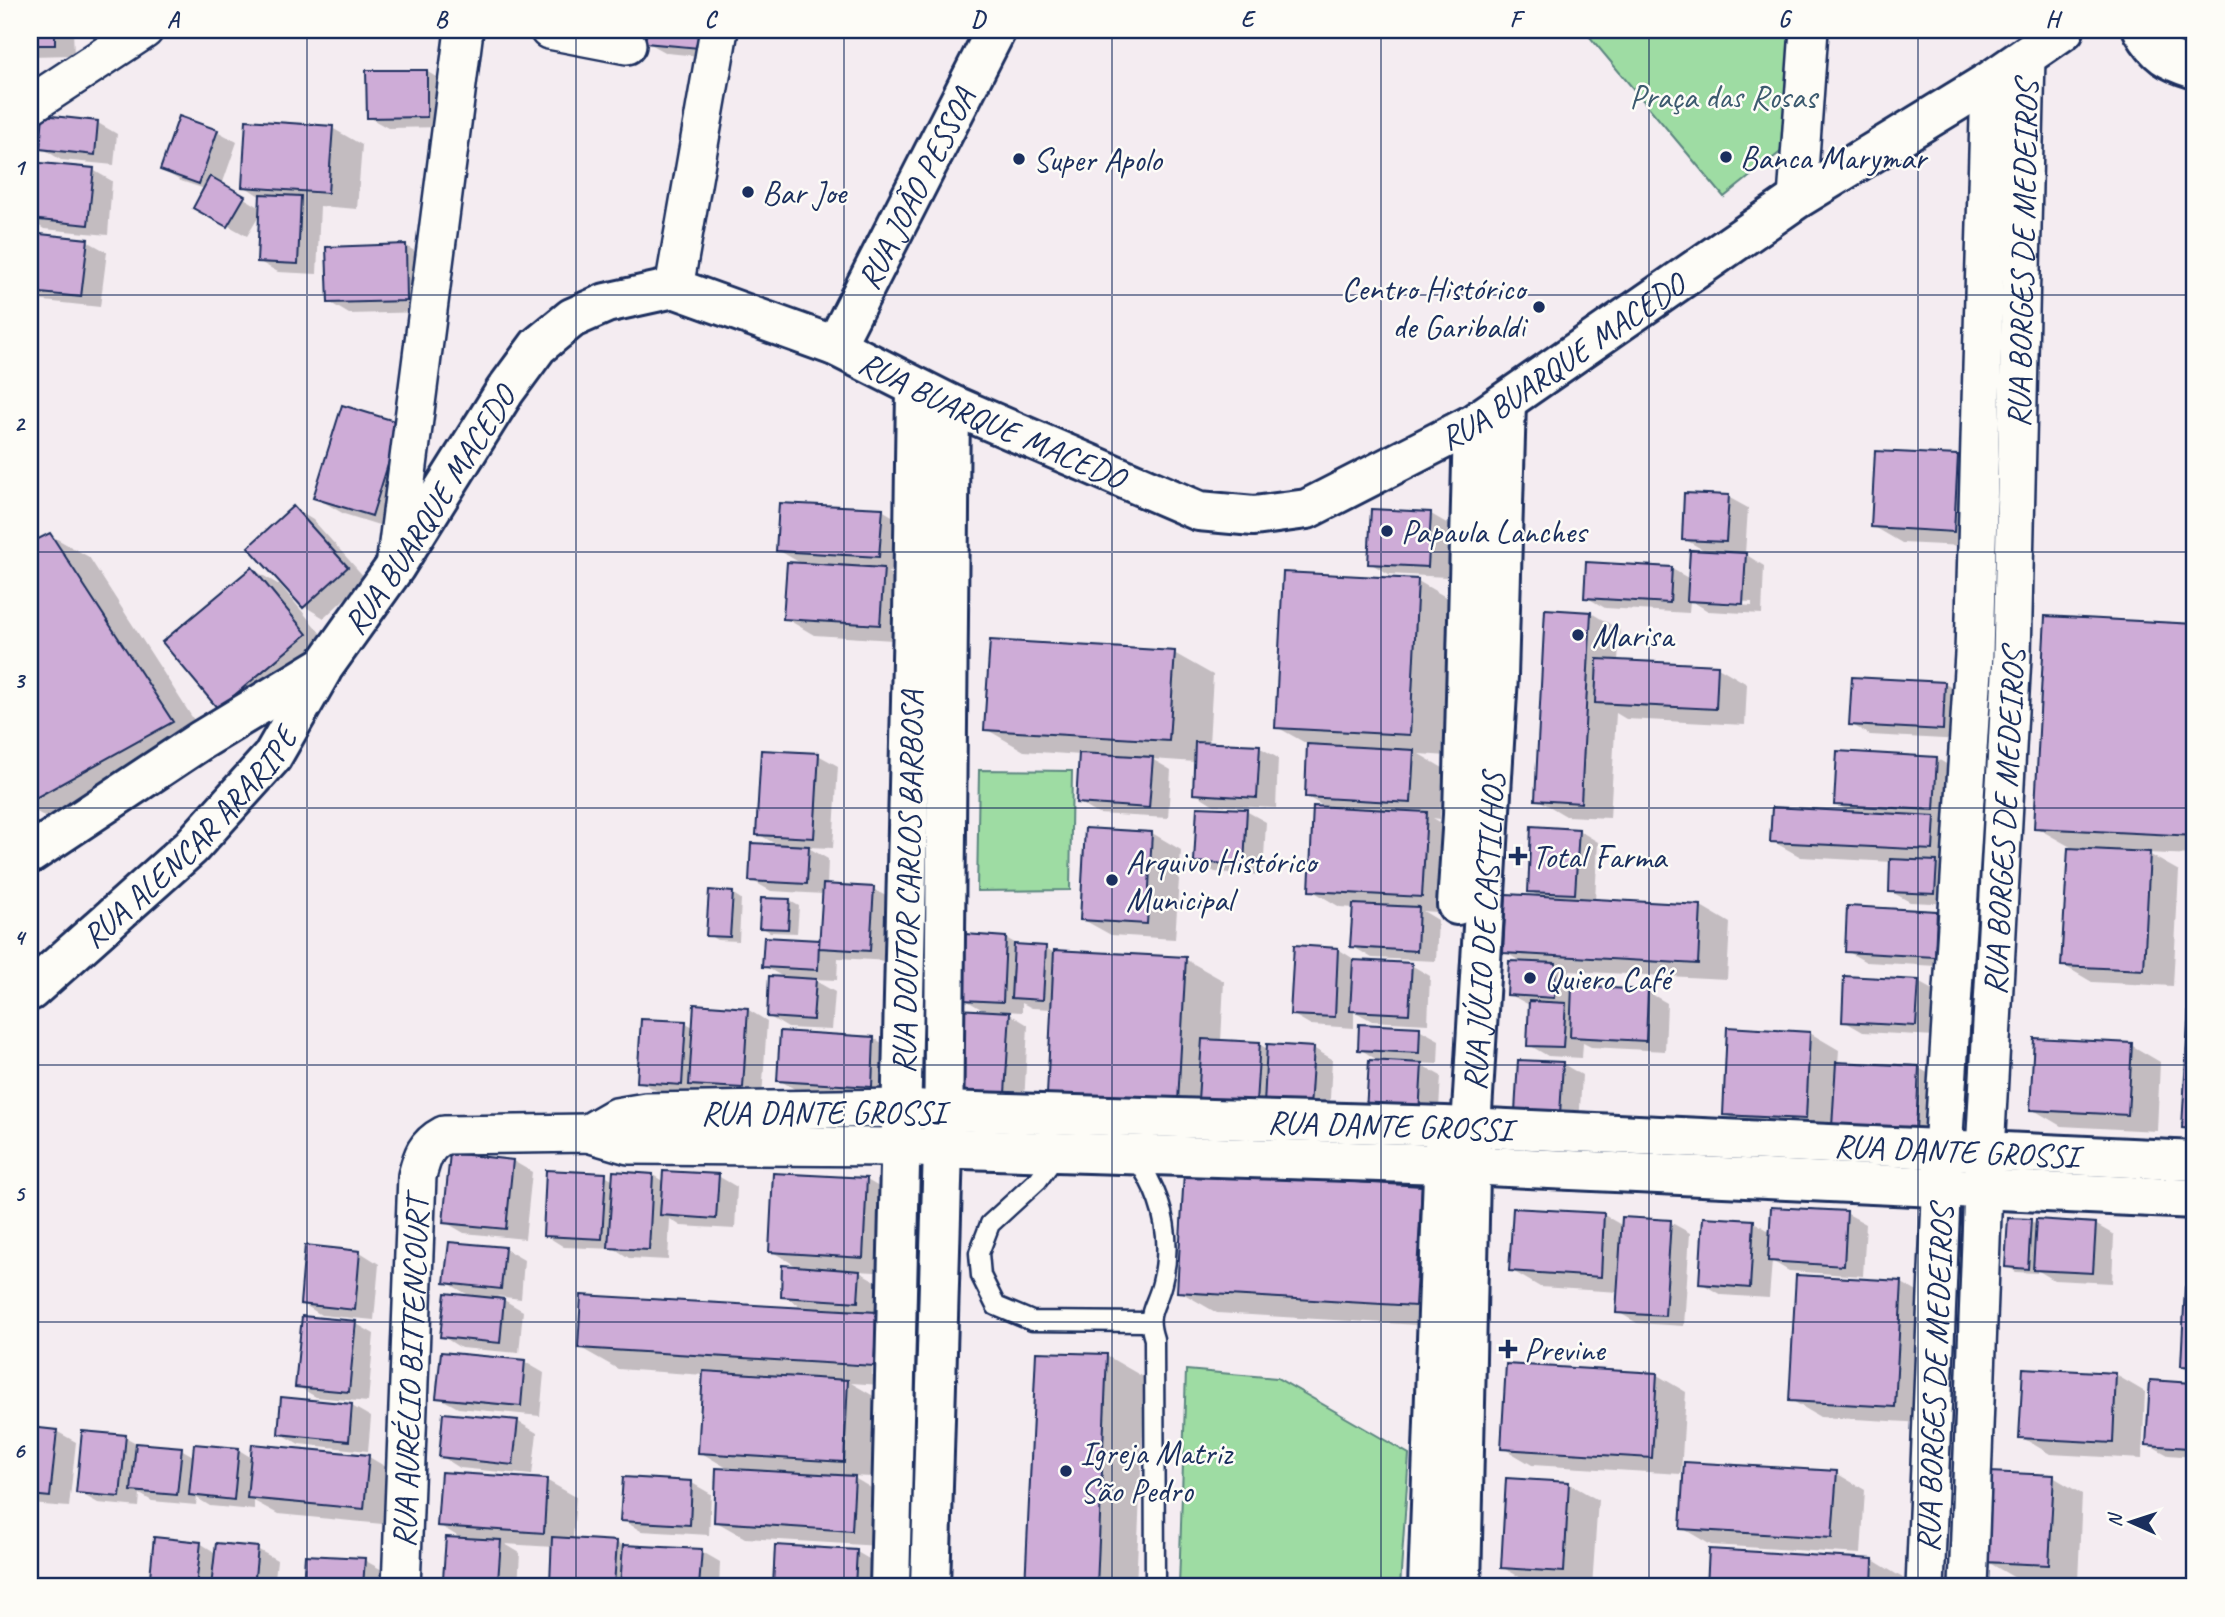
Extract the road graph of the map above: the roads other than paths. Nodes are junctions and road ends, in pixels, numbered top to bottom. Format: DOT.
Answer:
graph roads {
  1 [pos="144,30"];
  2 [pos="464,30"];
  3 [pos="549,30"];
  4 [pos="719,30"];
  5 [pos="996,30"];
  6 [pos="1809,30"];
  7 [pos="2064,30"];
  8 [pos="2143,30"];
  9 [pos="627,45"];
  10 [pos="2026,56"];
  11 [pos="2195,69"];
  12 [pos="1990,81"];
  13 [pos="30,105"];
  14 [pos="1797,199"];
  15 [pos="674,288"];
  16 [pos="835,346"];
  17 [pos="916,388"];
  18 [pos="1506,402"];
  19 [pos="950,404"];
  20 [pos="1473,424"];
  21 [pos="395,567"];
  22 [pos="1973,654"];
  23 [pos="2012,656"];
  24 [pos="325,665"];
  25 [pos="927,785"];
  26 [pos="1476,814"];
  27 [pos="30,854"];
  28 [pos="30,991"];
  29 [pos="902,1108"];
  30 [pos="942,1111"];
  31 [pos="1458,1127"];
  32 [pos="588,1133"];
  33 [pos="900,1147"];
  34 [pos="943,1149"];
  35 [pos="1942,1150"];
  36 [pos="1986,1150"];
  37 [pos="1058,1153"];
  38 [pos="1134,1155"];
  39 [pos="422,1156"];
  40 [pos="2195,1161"];
  41 [pos="1456,1165"];
  42 [pos="1942,1188"];
  43 [pos="1983,1188"];
  44 [pos="2195,1199"];
  45 [pos="1151,1330"];
  46 [pos="1926,1576"];
  47 [pos="1969,1576"];
  48 [pos="401,1587"];
  49 [pos="890,1587"];
  50 [pos="930,1587"];
  51 [pos="1155,1587"];
  52 [pos="1428,1587"];
  53 [pos="1461,1587"];
  1 -- 13 [label="street"];
  2 -- 21 [label="street"];
  3 -- 9 [label="street"];
  4 -- 15 [label="street"];
  5 -- 16 [label="street, RUA JOÃO PESSOA"];
  6 -- 14 [label="street"];
  7 -- 10 [label="street, RUA BUARQUE MACEDO"];
  8 -- 11 [label="street"];
  10 -- 12 [label="street, RUA BUARQUE MACEDO"];
  10 -- 23 [label="street, RUA BORGES DE MEDEIROS"];
  12 -- 14 [label="street, RUA BUARQUE MACEDO"];
  12 -- 22 [label="street, RUA BORGES DE MEDEIROS"];
  14 -- 18 [label="street, RUA BUARQUE MACEDO"];
  15 -- 16 [label="street, RUA BUARQUE MACEDO"];
  15 -- 21 [label="street, RUA BUARQUE MACEDO"];
  16 -- 17 [label="street, RUA BUARQUE MACEDO"];
  17 -- 19 [label="street, RUA BUARQUE MACEDO"];
  17 -- 25 [label="street, RUA DOUTOR CARLOS BARBOSA"];
  18 -- 20 [label="street, RUA BUARQUE MACEDO"];
  18 -- 26 [label="street, RUA JÚLIO DE CASTILHOS"];
  19 -- 20 [label="street, RUA BUARQUE MACEDO"];
  19 -- 25 [label="street, RUA DOUTOR CARLOS BARBOSA"];
  20 -- 26 [label="street, RUA JÚLIO DE CASTILHOS"];
  21 -- 24 [label="street, RUA BUARQUE MACEDO"];
  22 -- 23 [label="street"];
  22 -- 35 [label="street, RUA BORGES DE MEDEIROS"];
  23 -- 36 [label="street, RUA BORGES DE MEDEIROS"];
  24 -- 27 [label="street, RUA BUARQUE MACEDO"];
  24 -- 28 [label="street, RUA ALENCAR ARARIPE"];
  25 -- 29 [label="street, RUA DOUTOR CARLOS BARBOSA"];
  25 -- 30 [label="street, RUA DOUTOR CARLOS BARBOSA"];
  26 -- 31 [label="street, RUA JÚLIO DE CASTILHOS"];
  29 -- 30 [label="street, RUA DANTE GROSSI"];
  29 -- 32 [label="street, RUA DANTE GROSSI"];
  29 -- 33 [label="street, RUA DOUTOR CARLOS BARBOSA"];
  30 -- 31 [label="street, RUA DANTE GROSSI"];
  30 -- 34 [label="street, RUA DOUTOR CARLOS BARBOSA"];
  31 -- 35 [label="street, RUA DANTE GROSSI"];
  31 -- 41 [label="street, RUA JÚLIO DE CASTILHOS"];
  32 -- 33 [label="street, RUA DANTE GROSSI"];
  32 -- 39 [label="street, RUA DANTE GROSSI"];
  33 -- 34 [label="street, RUA DANTE GROSSI"];
  33 -- 49 [label="street, RUA DOUTOR CARLOS BARBOSA"];
  34 -- 37 [label="street, RUA DANTE GROSSI"];
  34 -- 50 [label="street, RUA DOUTOR CARLOS BARBOSA"];
  35 -- 36 [label="street, RUA DANTE GROSSI"];
  35 -- 42 [label="street, RUA BORGES DE MEDEIROS"];
  36 -- 40 [label="street, RUA DANTE GROSSI"];
  36 -- 43 [label="street, RUA BORGES DE MEDEIROS"];
  37 -- 38 [label="street, RUA DANTE GROSSI"];
  37 -- 45 [label="lane"];
  38 -- 41 [label="street, RUA DANTE GROSSI"];
  38 -- 45 [label="lane"];
  39 -- 48 [label="street, RUA AURÉLIO BITTENCOURT"];
  41 -- 42 [label="street, RUA DANTE GROSSI"];
  41 -- 52 [label="street, RUA JÚLIO DE CASTILHOS"];
  41 -- 53 [label="street, RUA JÚLIO DE CASTILHOS"];
  42 -- 43 [label="street, RUA DANTE GROSSI"];
  42 -- 46 [label="street, RUA BORGES DE MEDEIROS"];
  43 -- 44 [label="street, RUA DANTE GROSSI"];
  43 -- 47 [label="street, RUA BORGES DE MEDEIROS"];
  45 -- 51 [label="lane"];
  46 -- 47 [label="street"];
}
